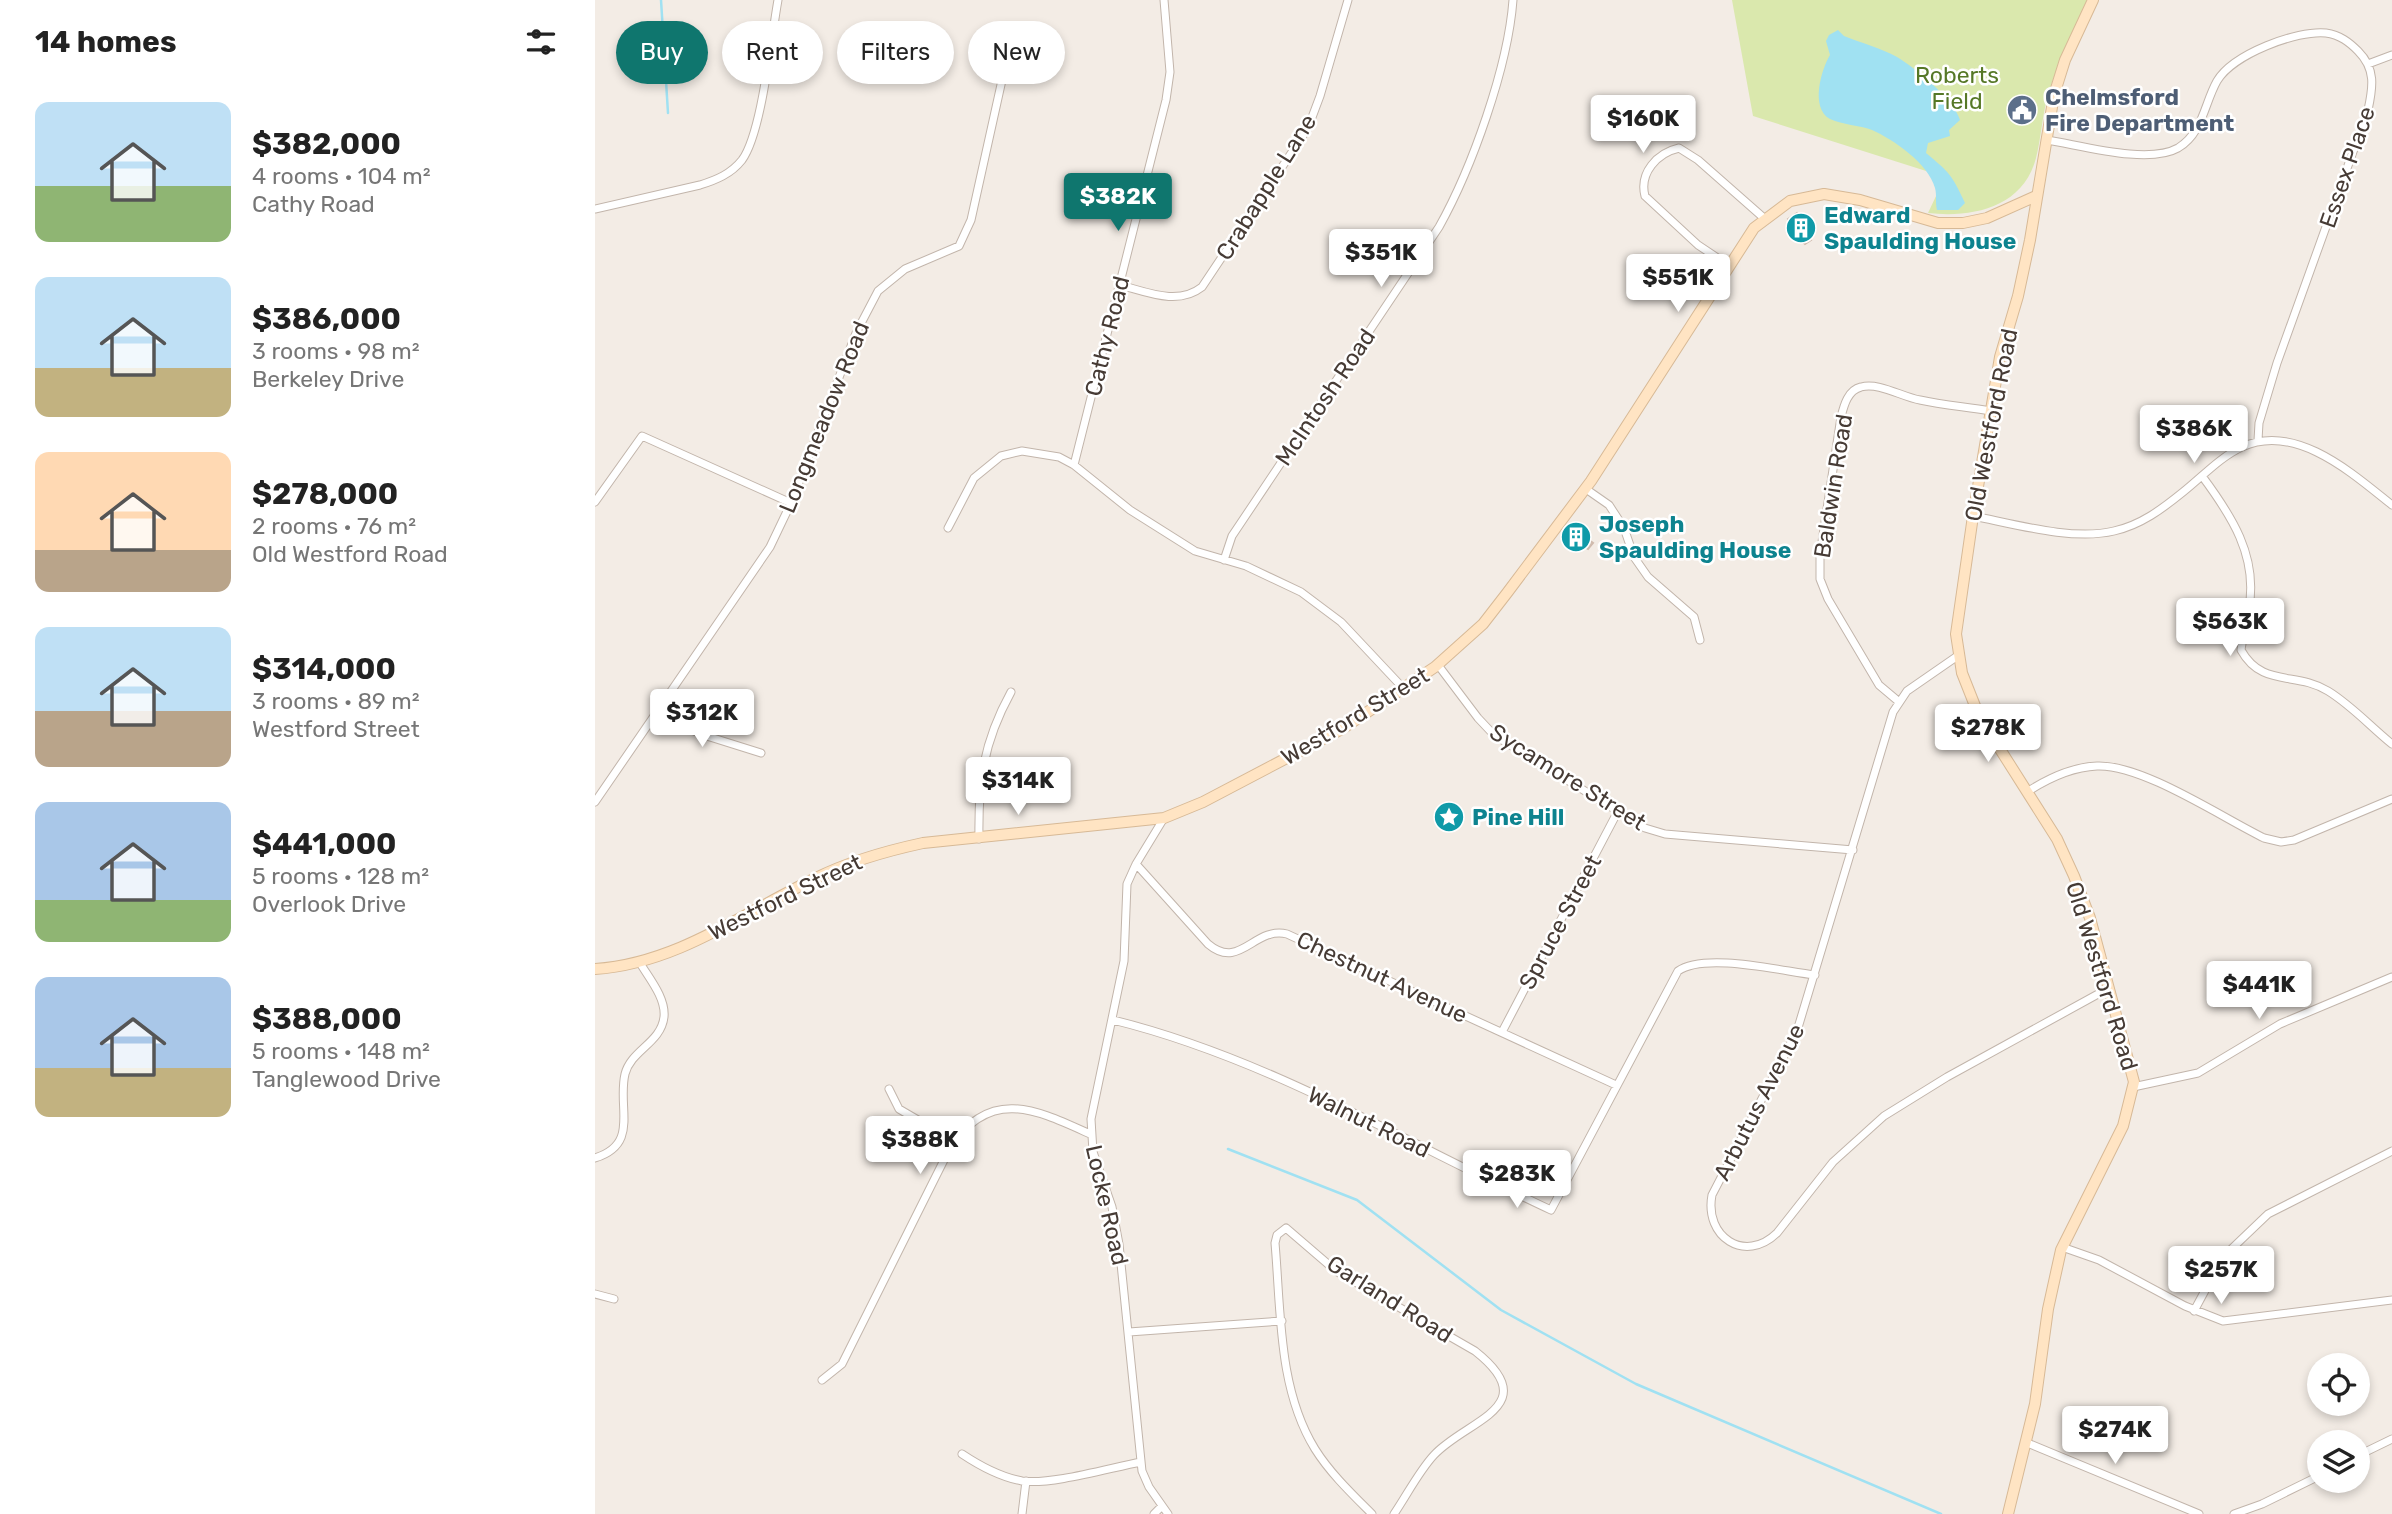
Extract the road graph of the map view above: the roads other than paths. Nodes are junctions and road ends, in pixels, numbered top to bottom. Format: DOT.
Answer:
graph roads {
  1 [pos="778,0"];
  2 [pos="1164,0"];
  3 [pos="1348,0"];
  4 [pos="1513,0"];
  5 [pos="2093,0"];
  6 [pos="2392,55"];
  7 [pos="2368,64"];
  8 [pos="1001,84"];
  9 [pos="2047,140"];
  10 [pos="2036,196"];
  11 [pos="595,209"];
  12 [pos="1765,219"];
  13 [pos="1728,265"];
  14 [pos="1119,285"];
  15 [pos="1990,411"];
  16 [pos="2258,440"];
  17 [pos="1074,465"];
  18 [pos="2203,476"];
  19 [pos="1586,489"];
  20 [pos="595,502"];
  21 [pos="791,503"];
  22 [pos="2392,505"];
  23 [pos="1973,516"];
  24 [pos="949,528"];
  25 [pos="1223,560"];
  26 [pos="1700,640"];
  27 [pos="1959,655"];
  28 [pos="1438,665"];
  29 [pos="1404,690"];
  30 [pos="1011,692"];
  31 [pos="1898,701"];
  32 [pos="655,716"];
  33 [pos="2392,744"];
  34 [pos="761,752"];
  35 [pos="2027,792"];
  36 [pos="2392,799"];
  37 [pos="595,802"];
  38 [pos="1618,811"];
  39 [pos="1164,818"];
  40 [pos="979,839"];
  41 [pos="1853,850"];
  42 [pos="1136,864"];
  43 [pos="639,963"];
  44 [pos="595,969"];
  45 [pos="1815,975"];
  46 [pos="2392,976"];
  47 [pos="2109,988"];
  48 [pos="1113,1020"];
  49 [pos="1502,1032"];
  50 [pos="1616,1085"];
  51 [pos="2133,1087"];
  52 [pos="889,1089"];
  53 [pos="1090,1135"];
  54 [pos="954,1141"];
  55 [pos="2392,1151"];
  56 [pos="595,1158"];
  57 [pos="2062,1247"];
  58 [pos="595,1294"];
  59 [pos="614,1298"];
  60 [pos="2392,1300"];
  61 [pos="2194,1311"];
  62 [pos="1282,1321"];
  63 [pos="1129,1332"];
  64 [pos="822,1380"];
  65 [pos="2392,1439"];
  66 [pos="2025,1442"];
  67 [pos="2370,1450"];
  68 [pos="963,1454"];
  69 [pos="1140,1462"];
  70 [pos="1026,1481"];
  71 [pos="2307,1482"];
  72 [pos="1162,1506"];
  73 [pos="1022,1514"];
  74 [pos="1154,1514"];
  75 [pos="1168,1514"];
  76 [pos="1372,1514"];
  77 [pos="1394,1514"];
  78 [pos="2008,1514"];
  79 [pos="2199,1514"];
  80 [pos="2234,1514"];
  1 -- 11 [label="street"];
  2 -- 14 [label="street, Cathy Road"];
  3 -- 14 [label="street, Crabapple Lane"];
  4 -- 25 [label="street, McIntosh Road"];
  5 -- 9 [label="main road, Old Westford Road"];
  6 -- 7 [label="street"];
  7 -- 9 [label="street"];
  7 -- 16 [label="street, Essex Place"];
  8 -- 21 [label="street, Longmeadow Road"];
  9 -- 10 [label="main road, Old Westford Road"];
  10 -- 12 [label="main road, Westford Street"];
  10 -- 15 [label="main road, Old Westford Road"];
  12 -- 13 [label="main road, Westford Street"];
  12 -- 13 [label="street"];
  13 -- 19 [label="main road, Westford Street"];
  14 -- 17 [label="street, Cathy Road"];
  15 -- 23 [label="main road, Old Westford Road"];
  15 -- 31 [label="street, Baldwin Road"];
  16 -- 18 [label="street"];
  16 -- 22 [label="street"];
  17 -- 24 [label="street"];
  17 -- 25 [label="street"];
  18 -- 23 [label="street"];
  18 -- 33 [label="street"];
  19 -- 26 [label="street"];
  19 -- 28 [label="main road, Westford Street"];
  20 -- 21 [label="street"];
  21 -- 32 [label="street, Longmeadow Road"];
  23 -- 27 [label="main road, Old Westford Road"];
  25 -- 29 [label="street"];
  27 -- 31 [label="street, Arbutus Avenue"];
  27 -- 35 [label="main road, Old Westford Road"];
  28 -- 29 [label="main road, Westford Street"];
  28 -- 38 [label="street, Sycamore Street"];
  29 -- 39 [label="main road, Westford Street"];
  30 -- 40 [label="street"];
  31 -- 41 [label="street, Arbutus Avenue"];
  32 -- 34 [label="street"];
  32 -- 37 [label="street, Longmeadow Road"];
  35 -- 36 [label="street"];
  35 -- 47 [label="main road, Old Westford Road"];
  38 -- 41 [label="street, Sycamore Street"];
  38 -- 49 [label="street, Spruce Street"];
  39 -- 40 [label="main road, Westford Street"];
  39 -- 42 [label="street, Locke Road"];
  40 -- 43 [label="main road, Westford Street"];
  41 -- 45 [label="street, Arbutus Avenue"];
  42 -- 48 [label="street, Locke Road"];
  42 -- 49 [label="street, Chestnut Avenue"];
  43 -- 44 [label="main road, Westford Street"];
  43 -- 56 [label="street"];
  45 -- 47 [label="street, Arbutus Avenue"];
  45 -- 50 [label="street, Walnut Road"];
  46 -- 51 [label="street"];
  47 -- 51 [label="main road, Old Westford Road"];
  48 -- 50 [label="street, Walnut Road"];
  48 -- 53 [label="street, Locke Road"];
  49 -- 50 [label="street, Chestnut Avenue"];
  51 -- 57 [label="main road, Old Westford Road"];
  52 -- 54 [label="street"];
  53 -- 54 [label="street"];
  53 -- 63 [label="street, Locke Road"];
  54 -- 64 [label="street"];
  55 -- 61 [label="street"];
  57 -- 61 [label="street"];
  57 -- 66 [label="main road, Old Westford Road"];
  58 -- 59 [label="street"];
  60 -- 61 [label="street"];
  62 -- 63 [label="street"];
  62 -- 76 [label="street, Garland Road"];
  62 -- 77 [label="street, Garland Road"];
  63 -- 69 [label="street, Locke Road"];
  65 -- 67 [label="street"];
  66 -- 78 [label="main road, Old Westford Road"];
  66 -- 79 [label="street"];
  68 -- 70 [label="street"];
  69 -- 70 [label="street"];
  69 -- 72 [label="street, Locke Road"];
  70 -- 73 [label="street"];
  71 -- 80 [label="street"];
  72 -- 74 [label="street"];
  72 -- 75 [label="street, Locke Road"];
}
